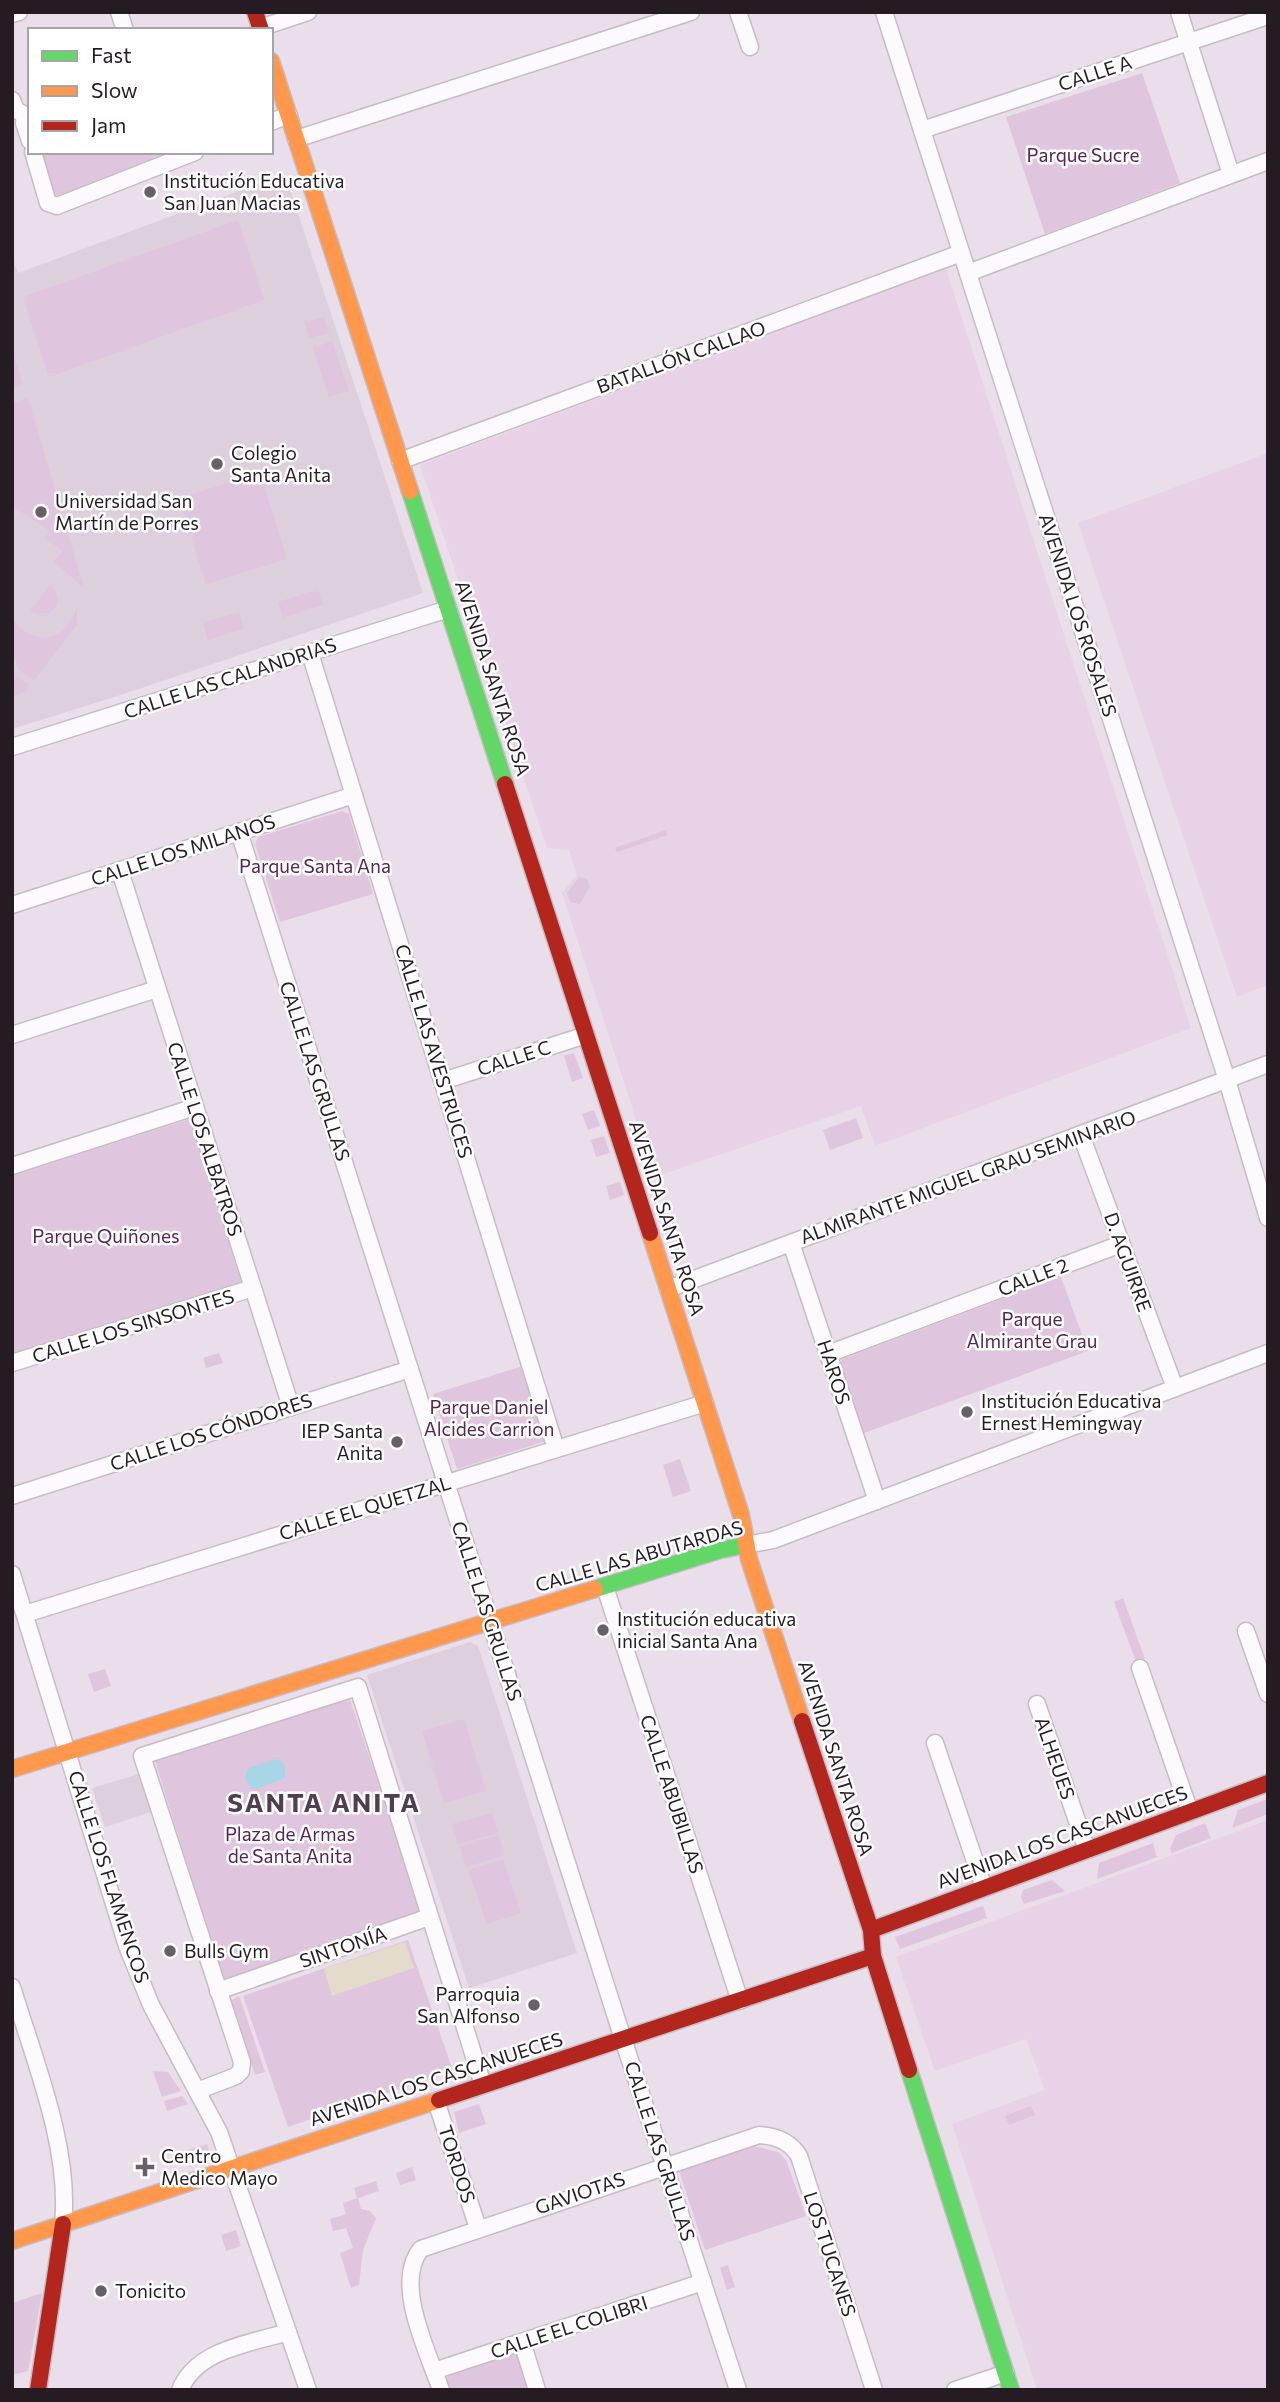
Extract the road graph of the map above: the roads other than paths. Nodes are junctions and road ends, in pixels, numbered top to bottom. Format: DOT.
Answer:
graph roads {
  1 [pos="19,12"];
  2 [pos="308,12"];
  3 [pos="691,12"];
  4 [pos="738,12"];
  5 [pos="884,12"];
  6 [pos="1179,12"];
  7 [pos="12,14"];
  8 [pos="1268,16"];
  9 [pos="259,23"];
  10 [pos="1189,42"];
  11 [pos="750,47"];
  12 [pos="273,67"];
  13 [pos="12,100"];
  14 [pos="27,113"];
  15 [pos="289,115"];
  16 [pos="273,121"];
  17 [pos="922,130"];
  18 [pos="28,135"];
  19 [pos="296,139"];
  20 [pos="34,154"];
  21 [pos="170,157"];
  22 [pos="1268,160"];
  23 [pos="1231,174"];
  24 [pos="961,253"];
  25 [pos="968,273"];
  26 [pos="400,461"];
  27 [pos="449,609"];
  28 [pos="310,653"];
  29 [pos="12,747"];
  30 [pos="354,795"];
  31 [pos="239,832"];
  32 [pos="120,871"];
  33 [pos="12,905"];
  34 [pos="158,989"];
  35 [pos="12,1035"];
  36 [pos="586,1035"];
  37 [pos="1268,1065"];
  38 [pos="1227,1080"];
  39 [pos="443,1081"];
  40 [pos="195,1107"];
  41 [pos="1081,1135"];
  42 [pos="12,1166"];
  43 [pos="1268,1218"];
  44 [pos="791,1243"];
  45 [pos="1121,1244"];
  46 [pos="253,1288"];
  47 [pos="668,1289"];
  48 [pos="1268,1353"];
  49 [pos="828,1354"];
  50 [pos="12,1363"];
  51 [pos="410,1369"];
  52 [pos="1175,1388"];
  53 [pos="705,1403"];
  54 [pos="291,1407"];
  55 [pos="556,1449"];
  56 [pos="446,1483"];
  57 [pos="12,1496"];
  58 [pos="877,1501"];
  59 [pos="746,1545"];
  60 [pos="12,1574"];
  61 [pos="604,1587"];
  62 [pos="25,1615"];
  63 [pos="491,1623"];
  64 [pos="1246,1631"];
  65 [pos="1140,1668"];
  66 [pos="1264,1668"];
  67 [pos="1268,1694"];
  68 [pos="1037,1704"];
  69 [pos="935,1743"];
  70 [pos="68,1751"];
  71 [pos="12,1769"];
  72 [pos="1268,1783"];
  73 [pos="1189,1812"];
  74 [pos="1087,1850"];
  75 [pos="984,1888"];
  76 [pos="429,1917"];
  77 [pos="871,1930"];
  78 [pos="873,1956"];
  79 [pos="12,1987"];
  80 [pos="218,1991"];
  81 [pos="740,2001"];
  82 [pos="623,2039"];
  83 [pos="484,2085"];
  84 [pos="197,2091"];
  85 [pos="436,2101"];
  86 [pos="768,2135"];
  87 [pos="664,2165"];
  88 [pos="233,2169"];
  89 [pos="63,2224"];
  90 [pos="478,2228"];
  91 [pos="12,2241"];
  92 [pos="703,2282"];
  93 [pos="288,2332"];
  94 [pos="522,2342"];
  95 [pos="434,2371"];
  96 [pos="1006,2372"];
  97 [pos="38,2390"];
  98 [pos="180,2390"];
  99 [pos="307,2390"];
  100 [pos="440,2390"];
  101 [pos="537,2390"];
  102 [pos="738,2390"];
  103 [pos="874,2390"];
  104 [pos="955,2390"];
  105 [pos="1011,2390"];
  1 -- 7 [label="street"];
  2 -- 9 [label="street"];
  3 -- 19 [label="street"];
  4 -- 11 [label="street"];
  5 -- 17 [label="street, AVENIDA LOS ROSALES"];
  6 -- 10 [label="street"];
  8 -- 10 [label="street, CALLE A"];
  10 -- 17 [label="street, CALLE A"];
  10 -- 23 [label="street"];
  12 -- 15 [label="street, AVENIDA SANTA ROSA"];
  13 -- 14 [label="street"];
  14 -- 18 [label="street"];
  15 -- 16 [label="street"];
  15 -- 19 [label="street, AVENIDA SANTA ROSA"];
  17 -- 24 [label="street, AVENIDA LOS ROSALES"];
  19 -- 26 [label="street, AVENIDA SANTA ROSA"];
  20 -- 21 [label="street"];
  22 -- 23 [label="street"];
  23 -- 25 [label="street"];
  24 -- 25 [label="street, AVENIDA LOS ROSALES"];
  24 -- 26 [label="street, BATALLÓN CALLAO"];
  25 -- 38 [label="street, AVENIDA LOS ROSALES"];
  26 -- 27 [label="street, AVENIDA SANTA ROSA"];
  27 -- 28 [label="street, CALLE LAS CALANDRIAS"];
  27 -- 36 [label="street, AVENIDA SANTA ROSA"];
  28 -- 29 [label="street, CALLE LAS CALANDRIAS"];
  28 -- 30 [label="street, CALLE LAS AVESTRUCES"];
  30 -- 31 [label="street, CALLE LOS MILANOS"];
  30 -- 39 [label="street, CALLE LAS AVESTRUCES"];
  31 -- 32 [label="street, CALLE LOS MILANOS"];
  31 -- 51 [label="street, CALLE LAS GRULLAS"];
  32 -- 33 [label="street, CALLE LOS MILANOS"];
  32 -- 34 [label="street, CALLE LOS ALBATROS"];
  34 -- 35 [label="street"];
  34 -- 40 [label="street, CALLE LOS ALBATROS"];
  36 -- 39 [label="street, CALLE C"];
  36 -- 47 [label="street, AVENIDA SANTA ROSA"];
  37 -- 38 [label="street, ALMIRANTE MIGUEL GRAU SEMINARIO"];
  38 -- 41 [label="street, ALMIRANTE MIGUEL GRAU SEMINARIO"];
  38 -- 43 [label="street, AVENIDA LOS ROSALES"];
  39 -- 55 [label="street, CALLE LAS AVESTRUCES"];
  40 -- 42 [label="street"];
  40 -- 46 [label="street, CALLE LOS ALBATROS"];
  41 -- 44 [label="street, ALMIRANTE MIGUEL GRAU SEMINARIO"];
  41 -- 45 [label="street, D. AGUIRRE"];
  44 -- 47 [label="street, ALMIRANTE MIGUEL GRAU SEMINARIO"];
  44 -- 49 [label="street, HAROS"];
  45 -- 49 [label="street, CALLE 2"];
  45 -- 52 [label="street, D. AGUIRRE"];
  46 -- 50 [label="street, CALLE LOS SINSONTES"];
  46 -- 54 [label="street, CALLE LOS ALBATROS"];
  47 -- 53 [label="street, AVENIDA SANTA ROSA"];
  48 -- 52 [label="street, CALLE LAS ABUTARDAS"];
  49 -- 58 [label="street, HAROS"];
  51 -- 54 [label="street, CALLE LOS CÓNDORES"];
  51 -- 56 [label="street, CALLE LAS GRULLAS"];
  52 -- 58 [label="street, CALLE LAS ABUTARDAS"];
  53 -- 55 [label="street, CALLE EL QUETZAL"];
  53 -- 59 [label="street, AVENIDA SANTA ROSA"];
  54 -- 57 [label="street, CALLE LOS CÓNDORES"];
  55 -- 56 [label="street, CALLE EL QUETZAL"];
  56 -- 62 [label="street, CALLE EL QUETZAL"];
  56 -- 63 [label="street, CALLE LAS GRULLAS"];
  58 -- 59 [label="street, CALLE LAS ABUTARDAS"];
  59 -- 61 [label="street, CALLE LAS ABUTARDAS"];
  59 -- 77 [label="street, AVENIDA SANTA ROSA"];
  60 -- 62 [label="street, CALLE LOS FLAMENCOS"];
  61 -- 63 [label="street, CALLE LAS ABUTARDAS"];
  61 -- 81 [label="street, CALLE ABUBILLAS"];
  62 -- 70 [label="street, CALLE LOS FLAMENCOS"];
  63 -- 70 [label="street, CALLE LAS ABUTARDAS"];
  63 -- 82 [label="street, CALLE LAS GRULLAS"];
  64 -- 66 [label="street"];
  65 -- 73 [label="street"];
  66 -- 67 [label="street"];
  68 -- 74 [label="street, ALHEUES"];
  69 -- 75 [label="street"];
  70 -- 71 [label="street, CALLE LAS ABUTARDAS"];
  70 -- 84 [label="street, CALLE LOS FLAMENCOS"];
  72 -- 73 [label="street, AVENIDA LOS CASCANUECES"];
  73 -- 74 [label="street, AVENIDA LOS CASCANUECES"];
  74 -- 75 [label="street, AVENIDA LOS CASCANUECES"];
  75 -- 77 [label="street, AVENIDA LOS CASCANUECES"];
  76 -- 80 [label="street, SINTONÍA"];
  76 -- 80 [label="street"];
  76 -- 83 [label="street"];
  77 -- 78 [label="street, AVENIDA SANTA ROSA"];
  78 -- 81 [label="street, AVENIDA LOS CASCANUECES"];
  78 -- 96 [label="street, AVENIDA SANTA ROSA"];
  79 -- 89 [label="street"];
  80 -- 84 [label="street"];
  81 -- 82 [label="street, AVENIDA LOS CASCANUECES"];
  82 -- 83 [label="street, AVENIDA LOS CASCANUECES"];
  82 -- 87 [label="street, CALLE LAS GRULLAS"];
  83 -- 85 [label="street, AVENIDA LOS CASCANUECES"];
  84 -- 88 [label="street, CALLE LOS FLAMENCOS"];
  85 -- 88 [label="street, AVENIDA LOS CASCANUECES"];
  85 -- 90 [label="street, TORDOS"];
  86 -- 87 [label="street, GAVIOTAS"];
  86 -- 103 [label="street, LOS TUCANES"];
  87 -- 90 [label="street, GAVIOTAS"];
  87 -- 92 [label="street, CALLE LAS GRULLAS"];
  88 -- 89 [label="street, AVENIDA LOS CASCANUECES"];
  88 -- 93 [label="street, CALLE LOS FLAMENCOS"];
  89 -- 91 [label="street, AVENIDA LOS CASCANUECES"];
  89 -- 97 [label="street"];
  90 -- 95 [label="street, GAVIOTAS"];
  92 -- 94 [label="street, CALLE EL COLIBRI"];
  92 -- 102 [label="street, CALLE LAS GRULLAS"];
  93 -- 98 [label="street"];
  93 -- 99 [label="street, CALLE LOS FLAMENCOS"];
  94 -- 95 [label="street, CALLE EL COLIBRI"];
  94 -- 101 [label="street"];
  95 -- 100 [label="street"];
  96 -- 104 [label="street"];
  96 -- 105 [label="street, AVENIDA SANTA ROSA"];
}
